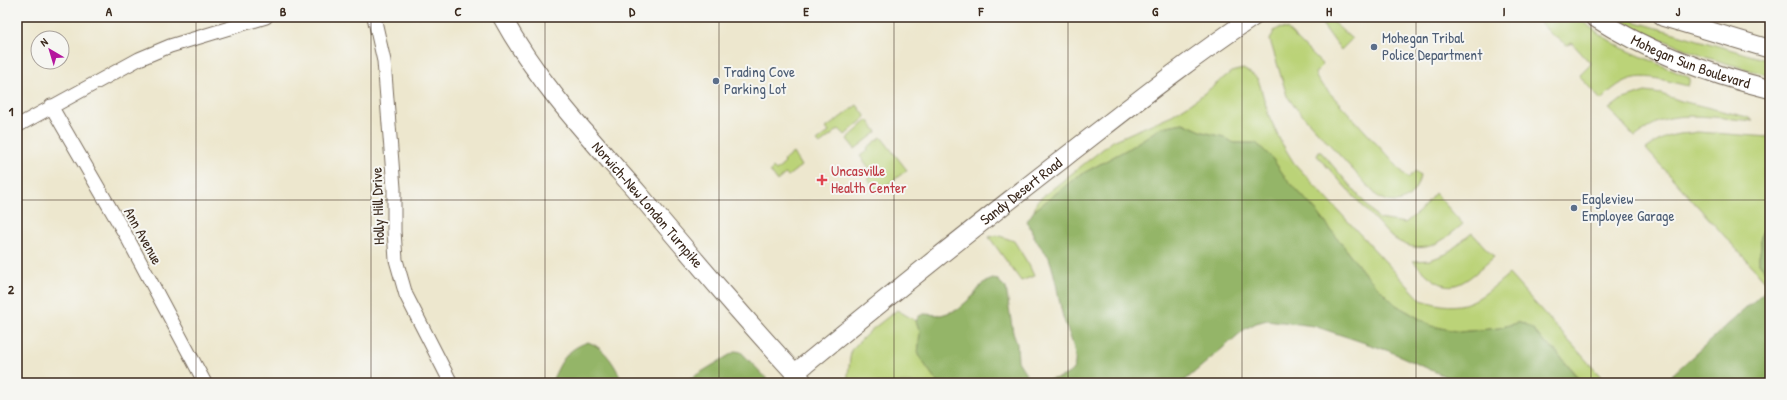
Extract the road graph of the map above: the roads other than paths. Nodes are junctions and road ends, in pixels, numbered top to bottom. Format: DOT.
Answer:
graph roads {
  1 [pos="266,17"];
  2 [pos="374,17"];
  3 [pos="502,17"];
  4 [pos="1252,17"];
  5 [pos="1594,17"];
  6 [pos="1663,17"];
  7 [pos="1770,49"];
  8 [pos="1770,89"];
  9 [pos="51,106"];
  10 [pos="17,126"];
  11 [pos="800,378"];
  12 [pos="205,383"];
  13 [pos="451,383"];
  1 -- 9 [label="street"];
  2 -- 13 [label="street, Holly Hill Drive"];
  3 -- 11 [label="main road, Norwich-New London Turnpike"];
  4 -- 11 [label="main road, Sandy Desert Road"];
  5 -- 8 [label="main road, Mohegan Sun Boulevard"];
  6 -- 7 [label="main road, Mohegan Sun Boulevard"];
  9 -- 10 [label="street"];
  9 -- 12 [label="street, Ann Avenue"];
}
